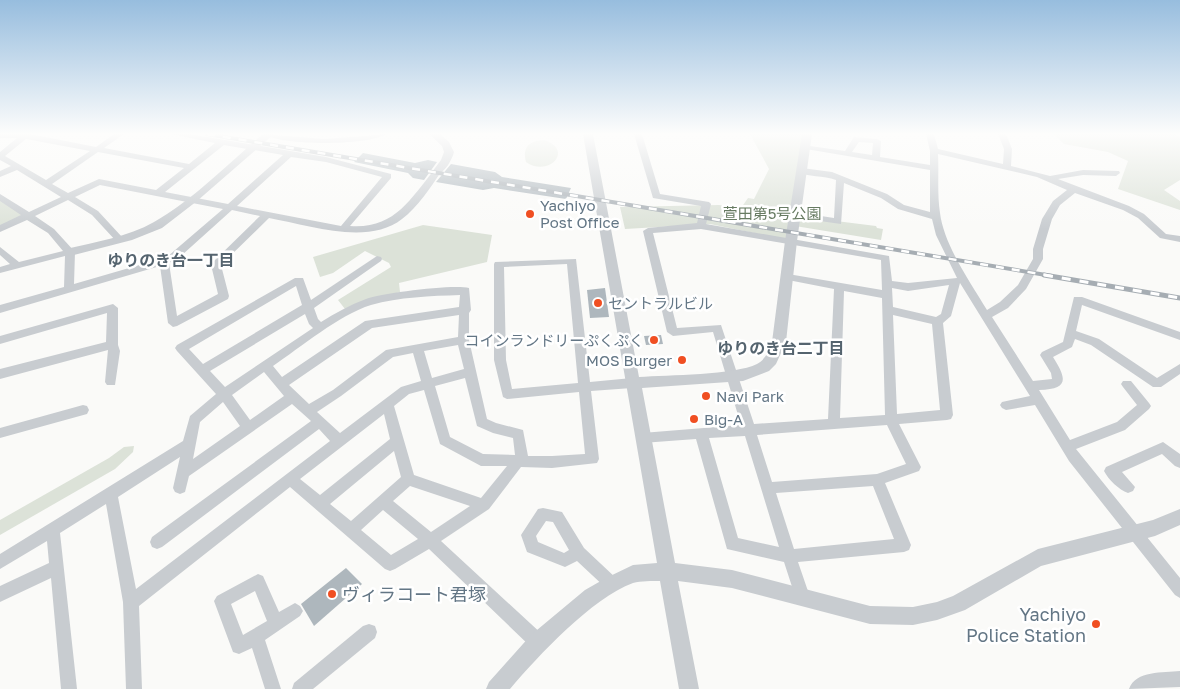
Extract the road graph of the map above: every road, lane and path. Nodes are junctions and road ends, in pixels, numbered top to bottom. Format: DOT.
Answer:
graph roads {
  1 [pos="72,166"];
  2 [pos="185,166"];
  3 [pos="232,166"];
  4 [pos="276,166"];
  5 [pos="350,166"];
  6 [pos="441,166"];
  7 [pos="594,166"];
  8 [pos="647,166"];
  9 [pos="803,166"];
  10 [pos="922,166"];
  11 [pos="1007,166"];
  12 [pos="17,167"];
  13 [pos="190,167"];
  14 [pos="933,168"];
  15 [pos="437,172"];
  16 [pos="802,172"];
  17 [pos="1116,173"];
  18 [pos="0,174"];
  19 [pos="840,178"];
  20 [pos="1050,179"];
  21 [pos="46,184"];
  22 [pos="1074,189"];
  23 [pos="158,193"];
  24 [pos="0,197"];
  25 [pos="69,197"];
  26 [pos="193,200"];
  27 [pos="231,207"];
  28 [pos="267,214"];
  29 [pos="29,215"];
  30 [pos="795,215"];
  31 [pos="936,216"];
  32 [pos="701,226"];
  33 [pos="0,229"];
  34 [pos="343,229"];
  35 [pos="119,239"];
  36 [pos="1180,240"];
  37 [pos="791,241"];
  38 [pos="0,250"];
  39 [pos="70,252"];
  40 [pos="377,259"];
  41 [pos="164,262"];
  42 [pos="18,266"];
  43 [pos="0,270"];
  44 [pos="788,277"];
  45 [pos="840,286"];
  46 [pos="69,289"];
  47 [pos="886,289"];
  48 [pos="360,306"];
  49 [pos="308,307"];
  50 [pos="0,309"];
  51 [pos="466,310"];
  52 [pos="887,310"];
  53 [pos="986,315"];
  54 [pos="937,321"];
  55 [pos="369,324"];
  56 [pos="321,328"];
  57 [pos="1070,333"];
  58 [pos="1180,336"];
  59 [pos="0,340"];
  60 [pos="463,340"];
  61 [pos="112,345"];
  62 [pos="417,348"];
  63 [pos="265,366"];
  64 [pos="1180,368"];
  65 [pos="202,370"];
  66 [pos="470,372"];
  67 [pos="0,374"];
  68 [pos="732,376"];
  69 [pos="111,382"];
  70 [pos="426,383"];
  71 [pos="632,383"];
  72 [pos="281,384"];
  73 [pos="1127,384"];
  74 [pos="1028,386"];
  75 [pos="585,387"];
  76 [pos="224,394"];
  77 [pos="292,397"];
  78 [pos="1037,400"];
  79 [pos="387,404"];
  80 [pos="1006,406"];
  81 [pos="83,410"];
  82 [pos="308,411"];
  83 [pos="891,419"];
  84 [pos="319,422"];
  85 [pos="834,423"];
  86 [pos="248,427"];
  87 [pos="749,430"];
  88 [pos="0,433"];
  89 [pos="701,434"];
  90 [pos="642,438"];
  91 [pos="339,441"];
  92 [pos="397,441"];
  93 [pos="189,444"];
  94 [pos="1067,447"];
  95 [pos="519,461"];
  96 [pos="1180,462"];
  97 [pos="184,472"];
  98 [pos="291,479"];
  99 [pos="408,479"];
  100 [pos="877,480"];
  101 [pos="180,488"];
  102 [pos="768,488"];
  103 [pos="1128,488"];
  104 [pos="111,494"];
  105 [pos="383,501"];
  106 [pos="320,503"];
  107 [pos="484,505"];
  108 [pos="1180,517"];
  109 [pos="53,530"];
  110 [pos="351,530"];
  111 [pos="1134,533"];
  112 [pos="430,540"];
  113 [pos="157,542"];
  114 [pos="579,553"];
  115 [pos="789,556"];
  116 [pos="0,562"];
  117 [pos="57,567"];
  118 [pos="668,571"];
  119 [pos="612,584"];
  120 [pos="1180,590"];
  121 [pos="0,594"];
  122 [pos="802,597"];
  123 [pos="131,602"];
  124 [pos="294,612"];
  125 [pos="369,632"];
  126 [pos="538,642"];
  127 [pos="1180,679"];
  128 [pos="69,689"];
  129 [pos="134,689"];
  130 [pos="273,689"];
  131 [pos="300,689"];
  132 [pos="496,689"];
  133 [pos="689,689"];
  134 [pos="1137,689"];
  1 -- 21 [label="street"];
  2 -- 13 [label="street"];
  3 -- 26 [label="street"];
  4 -- 27 [label="street"];
  5 -- 34 [label="street"];
  6 -- 15 [label="street"];
  7 -- 71 [label="street"];
  8 -- 32 [label="street"];
  9 -- 16 [label="street"];
  10 -- 14 [label="street"];
  11 -- 20 [label="street"];
  12 -- 18 [label="street"];
  12 -- 21 [label="street"];
  13 -- 23 [label="street"];
  14 -- 31 [label="street"];
  15 -- 34 [label="street"];
  16 -- 19 [label="street"];
  16 -- 30 [label="street"];
  17 -- 20 [label="street"];
  19 -- 30 [label="street"];
  19 -- 31 [label="street"];
  20 -- 22 [label="street"];
  21 -- 25 [label="street"];
  22 -- 36 [label="street"];
  22 -- 53 [label="street"];
  23 -- 25 [label="street"];
  23 -- 26 [label="street"];
  24 -- 29 [label="street"];
  25 -- 29 [label="street"];
  25 -- 35 [label="street"];
  26 -- 27 [label="street"];
  26 -- 35 [label="street"];
  27 -- 28 [label="street"];
  27 -- 41 [label="street"];
  28 -- 34 [label="street"];
  28 -- 41 [label="street"];
  29 -- 33 [label="street"];
  29 -- 39 [label="street"];
  30 -- 37 [label="street"];
  31 -- 53 [label="street"];
  32 -- 37 [label="street"];
  32 -- 68 [label="street"];
  35 -- 39 [label="street"];
  37 -- 44 [label="street"];
  37 -- 47 [label="street"];
  38 -- 42 [label="street"];
  39 -- 42 [label="street"];
  39 -- 46 [label="street"];
  40 -- 49 [label="street"];
  41 -- 46 [label="street"];
  42 -- 43 [label="street"];
  44 -- 45 [label="street"];
  44 -- 68 [label="street"];
  45 -- 47 [label="street"];
  45 -- 85 [label="street"];
  46 -- 50 [label="street"];
  47 -- 52 [label="street"];
  47 -- 54 [label="street"];
  48 -- 51 [label="street"];
  48 -- 55 [label="street"];
  48 -- 56 [label="street"];
  49 -- 56 [label="street"];
  49 -- 65 [label="street"];
  49 -- 65 [label="street"];
  51 -- 55 [label="street"];
  51 -- 60 [label="street"];
  52 -- 54 [label="street"];
  52 -- 83 [label="street"];
  53 -- 74 [label="street"];
  54 -- 83 [label="street"];
  55 -- 72 [label="street"];
  56 -- 63 [label="street"];
  57 -- 58 [label="street"];
  57 -- 64 [label="street"];
  57 -- 74 [label="street"];
  59 -- 61 [label="street"];
  60 -- 62 [label="street"];
  60 -- 66 [label="street"];
  61 -- 67 [label="street"];
  61 -- 69 [label="street"];
  62 -- 70 [label="street"];
  62 -- 82 [label="street"];
  63 -- 72 [label="street"];
  63 -- 76 [label="street"];
  65 -- 76 [label="street"];
  66 -- 70 [label="street"];
  66 -- 95 [label="street"];
  68 -- 71 [label="street"];
  68 -- 87 [label="street"];
  70 -- 79 [label="street"];
  70 -- 95 [label="street"];
  71 -- 75 [label="street"];
  71 -- 90 [label="street"];
  72 -- 77 [label="street"];
  73 -- 94 [label="street"];
  74 -- 78 [label="street"];
  75 -- 75 [label="street"];
  75 -- 95 [label="street"];
  76 -- 86 [label="street"];
  76 -- 93 [label="street"];
  77 -- 82 [label="street"];
  77 -- 86 [label="street"];
  78 -- 80 [label="street"];
  78 -- 94 [label="street"];
  79 -- 91 [label="street"];
  79 -- 92 [label="street"];
  81 -- 88 [label="street"];
  82 -- 84 [label="street"];
  83 -- 85 [label="street"];
  83 -- 100 [label="street"];
  84 -- 91 [label="street"];
  84 -- 113 [label="street"];
  85 -- 87 [label="street"];
  86 -- 97 [label="street"];
  87 -- 89 [label="street"];
  87 -- 102 [label="street"];
  89 -- 90 [label="street"];
  89 -- 115 [label="street"];
  90 -- 118 [label="street"];
  91 -- 98 [label="street"];
  92 -- 99 [label="street"];
  92 -- 106 [label="street"];
  93 -- 97 [label="street"];
  93 -- 104 [label="street"];
  94 -- 111 [label="street"];
  95 -- 107 [label="street"];
  96 -- 103 [label="street"];
  97 -- 101 [label="street"];
  98 -- 106 [label="street"];
  98 -- 123 [label="street"];
  99 -- 105 [label="street"];
  99 -- 107 [label="street"];
  100 -- 102 [label="street"];
  100 -- 115 [label="street"];
  102 -- 115 [label="street"];
  104 -- 109 [label="street"];
  104 -- 123 [label="street"];
  105 -- 110 [label="street"];
  105 -- 112 [label="street"];
  106 -- 110 [label="street"];
  107 -- 112 [label="street"];
  108 -- 111 [label="street"];
  109 -- 116 [label="street"];
  109 -- 117 [label="street"];
  110 -- 112 [label="street"];
  111 -- 120 [label="street"];
  111 -- 122 [label="street"];
  112 -- 126 [label="street"];
  114 -- 119 [label="street"];
  115 -- 122 [label="street"];
  117 -- 121 [label="street"];
  117 -- 128 [label="street"];
  118 -- 119 [label="street"];
  118 -- 122 [label="street"];
  118 -- 133 [label="street"];
  119 -- 126 [label="street"];
  123 -- 129 [label="street"];
  124 -- 130 [label="street"];
  125 -- 131 [label="street"];
  126 -- 132 [label="street"];
  127 -- 134 [label="street"];
}
